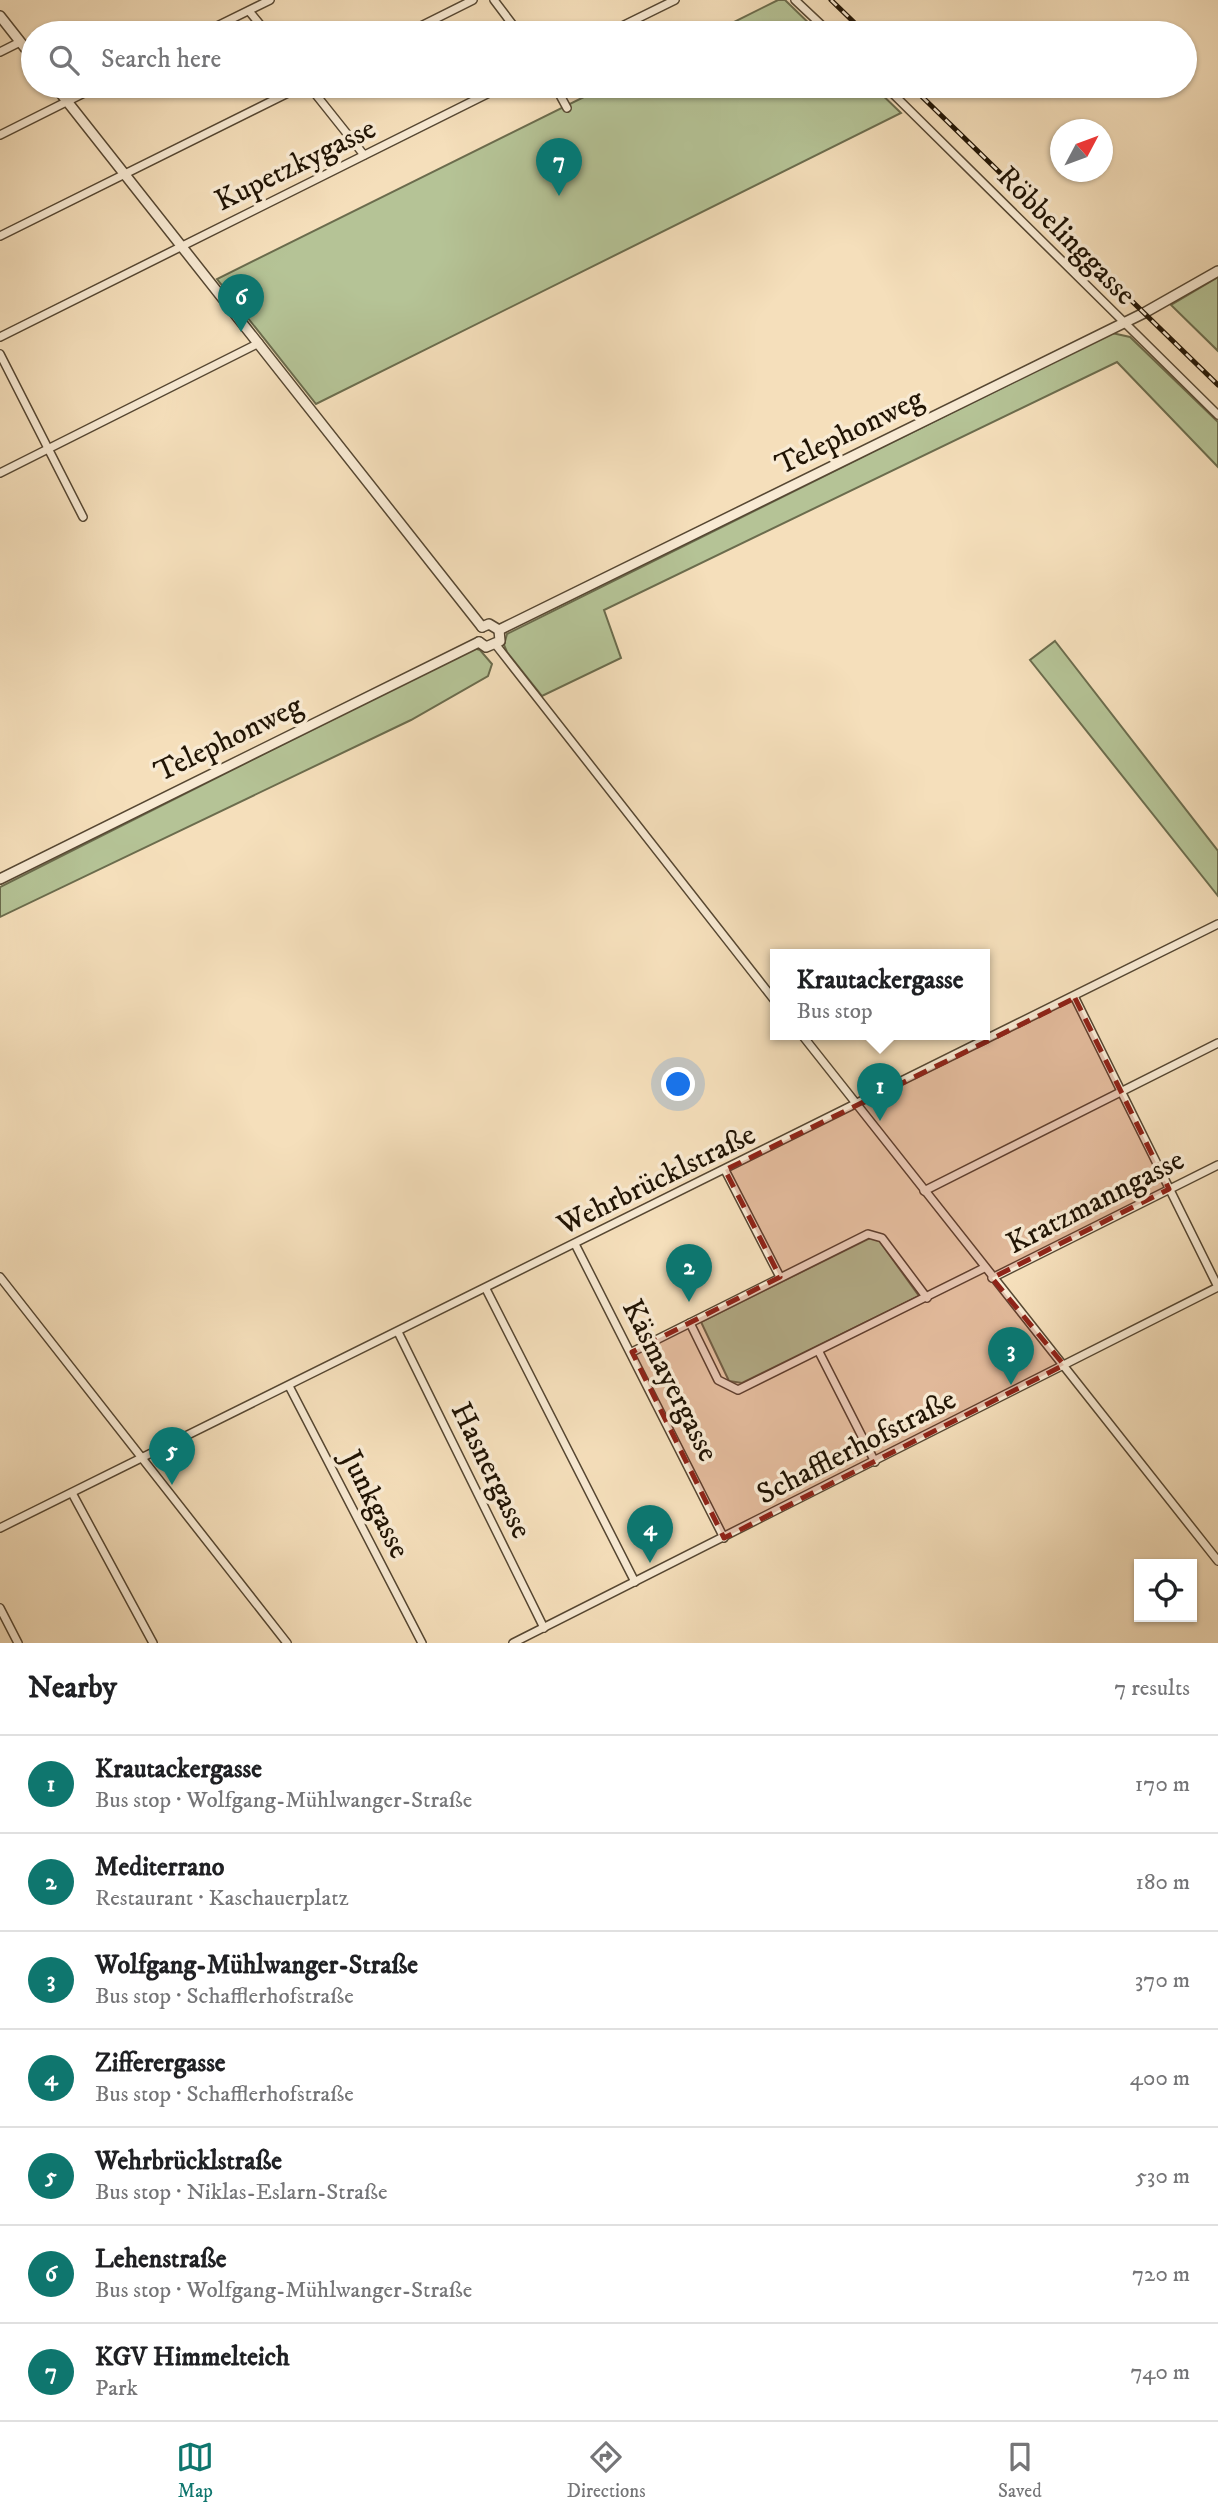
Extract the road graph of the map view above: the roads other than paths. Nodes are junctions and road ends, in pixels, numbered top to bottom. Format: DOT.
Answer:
graph roads {
  1 [pos="270,0"];
  2 [pos="473,0"];
  3 [pos="494,0"];
  4 [pos="675,0"];
  5 [pos="795,0"];
  6 [pos="249,11"];
  7 [pos="0,16"];
  8 [pos="228,21"];
  9 [pos="257,21"];
  10 [pos="431,21"];
  11 [pos="510,21"];
  12 [pos="632,21"];
  13 [pos="817,21"];
  14 [pos="20,42"];
  15 [pos="0,51"];
  16 [pos="65,98"];
  17 [pos="73,98"];
  18 [pos="278,98"];
  19 [pos="319,98"];
  20 [pos="479,98"];
  21 [pos="562,98"];
  22 [pos="897,98"];
  23 [pos="67,101"];
  24 [pos="567,108"];
  25 [pos="0,135"];
  26 [pos="364,155"];
  27 [pos="125,175"];
  28 [pos="0,236"];
  29 [pos="181,245"];
  30 [pos="1218,271"];
  31 [pos="1123,323"];
  32 [pos="0,337"];
  33 [pos="259,343"];
  34 [pos="0,354"];
  35 [pos="1218,415"];
  36 [pos="48,449"];
  37 [pos="0,473"];
  38 [pos="83,517"];
  39 [pos="482,626"];
  40 [pos="499,631"];
  41 [pos="478,642"];
  42 [pos="496,645"];
  43 [pos="0,879"];
  44 [pos="1218,924"];
  45 [pos="770,995"];
  46 [pos="1075,998"];
  47 [pos="806,1040"];
  48 [pos="989,1040"];
  49 [pos="990,1040"];
  50 [pos="1218,1043"];
  51 [pos="1121,1092"];
  52 [pos="857,1105"];
  53 [pos="1218,1165"];
  54 [pos="725,1170"];
  55 [pos="1169,1189"];
  56 [pos="924,1191"];
  57 [pos="576,1244"];
  58 [pos="984,1268"];
  59 [pos="780,1277"];
  60 [pos="0,1278"];
  61 [pos="992,1278"];
  62 [pos="1218,1287"];
  63 [pos="486,1289"];
  64 [pos="927,1298"];
  65 [pos="690,1323"];
  66 [pos="398,1332"];
  67 [pos="632,1352"];
  68 [pos="819,1352"];
  69 [pos="1064,1366"];
  70 [pos="289,1386"];
  71 [pos="142,1458"];
  72 [pos="876,1462"];
  73 [pos="72,1493"];
  74 [pos="0,1528"];
  75 [pos="724,1538"];
  76 [pos="1218,1562"];
  77 [pos="635,1582"];
  78 [pos="0,1608"];
  79 [pos="544,1628"];
  80 [pos="18,1643"];
  81 [pos="153,1643"];
  82 [pos="288,1643"];
  83 [pos="422,1643"];
  84 [pos="513,1643"];
  1 -- 6 [label="street"];
  2 -- 10 [label="street"];
  3 -- 11 [label="street"];
  4 -- 12 [label="street"];
  5 -- 13 [label="street"];
  6 -- 8 [label="street"];
  6 -- 9 [label="street"];
  7 -- 14 [label="street"];
  14 -- 15 [label="street"];
  16 -- 23 [label="street"];
  17 -- 23 [label="street"];
  18 -- 27 [label="street"];
  19 -- 26 [label="street"];
  20 -- 26 [label="street, Kupetzkygasse"];
  21 -- 24 [label="street"];
  22 -- 31 [label="street, Röbbelinggasse"];
  23 -- 25 [label="street"];
  23 -- 27 [label="street"];
  26 -- 29 [label="street, Kupetzkygasse"];
  27 -- 28 [label="street"];
  27 -- 29 [label="street"];
  29 -- 32 [label="street, Kupetzkygasse"];
  29 -- 33 [label="street"];
  30 -- 31 [label="street, Telephonweg"];
  31 -- 35 [label="street, Röbbelinggasse"];
  31 -- 40 [label="street, Telephonweg"];
  33 -- 36 [label="street"];
  33 -- 39 [label="street"];
  34 -- 36 [label="street"];
  36 -- 37 [label="street"];
  36 -- 38 [label="street"];
  39 -- 40 [label="street"];
  39 -- 41 [label="street"];
  40 -- 42 [label="street"];
  41 -- 42 [label="street"];
  41 -- 43 [label="street, Telephonweg"];
  42 -- 45 [label="street"];
  44 -- 46 [label="street, Wehrbrücklstraße"];
  46 -- 49 [label="street, Wehrbrücklstraße"];
  46 -- 51 [label="street"];
  47 -- 52 [label="street"];
  48 -- 52 [label="street, Wehrbrücklstraße"];
  50 -- 51 [label="street"];
  51 -- 55 [label="street"];
  51 -- 56 [label="street"];
  52 -- 54 [label="street, Wehrbrücklstraße"];
  52 -- 56 [label="street"];
  53 -- 55 [label="street, Kratzmanngasse"];
  54 -- 57 [label="street, Wehrbrücklstraße"];
  54 -- 59 [label="street"];
  55 -- 61 [label="street, Kratzmanngasse"];
  55 -- 62 [label="street"];
  56 -- 58 [label="street"];
  57 -- 63 [label="street, Wehrbrücklstraße"];
  57 -- 67 [label="street, Käsmayergasse"];
  58 -- 61 [label="street"];
  58 -- 64 [label="street"];
  59 -- 64 [label="street"];
  59 -- 65 [label="street"];
  60 -- 71 [label="street"];
  61 -- 69 [label="street"];
  62 -- 69 [label="street, Schafflerhofstraße"];
  63 -- 66 [label="street, Wehrbrücklstraße"];
  63 -- 77 [label="street"];
  64 -- 68 [label="street"];
  65 -- 67 [label="street"];
  65 -- 68 [label="street"];
  66 -- 70 [label="street, Wehrbrücklstraße"];
  66 -- 79 [label="street, Hasnergasse"];
  67 -- 75 [label="street, Käsmayergasse"];
  68 -- 72 [label="street"];
  69 -- 72 [label="street, Schafflerhofstraße"];
  69 -- 76 [label="street"];
  70 -- 71 [label="street, Wehrbrücklstraße"];
  70 -- 83 [label="street, Junkgasse"];
  71 -- 73 [label="street, Wehrbrücklstraße"];
  71 -- 82 [label="street"];
  72 -- 75 [label="street, Schafflerhofstraße"];
  73 -- 74 [label="street, Wehrbrücklstraße"];
  73 -- 81 [label="street"];
  75 -- 77 [label="street, Schafflerhofstraße"];
  77 -- 79 [label="street, Schafflerhofstraße"];
  78 -- 80 [label="street"];
  79 -- 84 [label="street, Schafflerhofstraße"];
}
